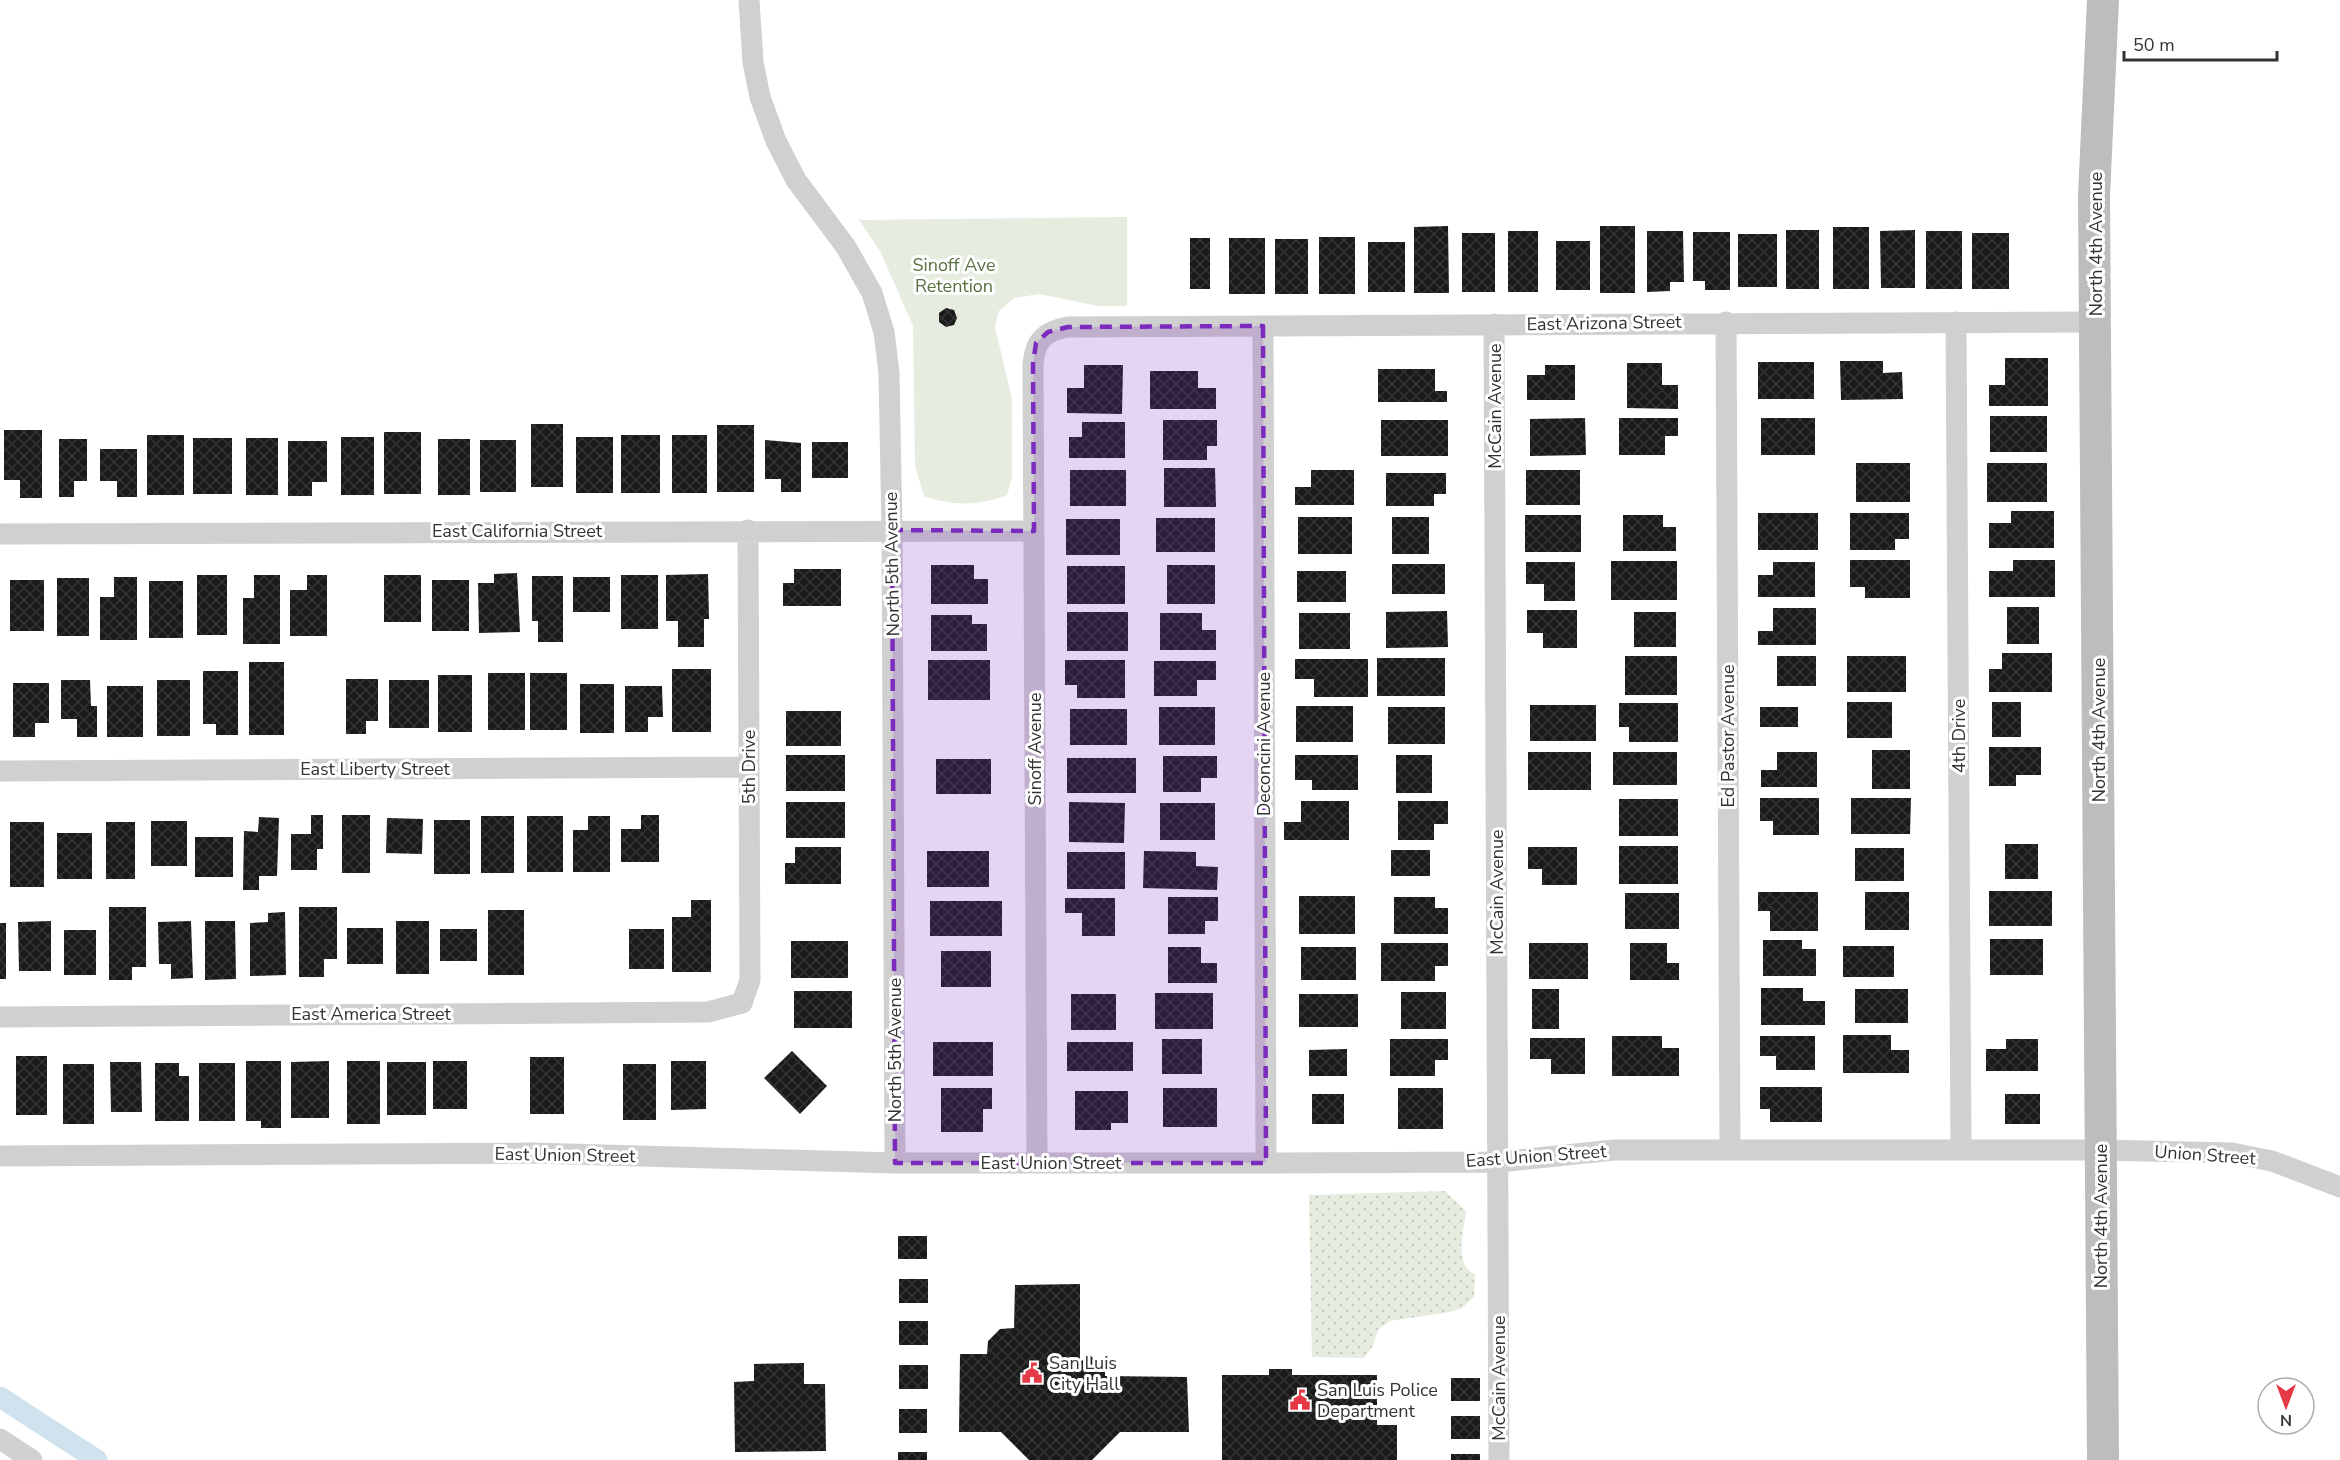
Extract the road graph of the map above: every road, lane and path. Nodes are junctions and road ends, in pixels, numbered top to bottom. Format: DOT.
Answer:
graph roads {
  1 [pos="749,0"];
  2 [pos="2103,0"];
  3 [pos="1726,322"];
  4 [pos="1956,322"];
  5 [pos="2096,322"];
  6 [pos="1494,324"];
  7 [pos="1263,326"];
  8 [pos="1041,337"];
  9 [pos="748,530"];
  10 [pos="892,531"];
  11 [pos="1034,531"];
  12 [pos="0,534"];
  13 [pos="749,767"];
  14 [pos="0,771"];
  15 [pos="742,1003"];
  16 [pos="0,1017"];
  17 [pos="1730,1149"];
  18 [pos="1961,1150"];
  19 [pos="2101,1150"];
  20 [pos="0,1156"];
  21 [pos="1499,1162"];
  22 [pos="895,1163"];
  23 [pos="1037,1163"];
  24 [pos="1266,1163"];
  25 [pos="2340,1188"];
  26 [pos="0,1439"];
  27 [pos="32,1460"];
  28 [pos="1499,1460"];
  29 [pos="2103,1460"];
  1 -- 10 [label="street, North 5th Avenue"];
  2 -- 5 [label="street, North 4th Avenue"];
  3 -- 4 [label="street, East Arizona Street"];
  3 -- 6 [label="street, East Arizona Street"];
  3 -- 17 [label="street, Ed Pastor Avenue"];
  4 -- 5 [label="street, East Arizona Street"];
  4 -- 18 [label="street, 4th Drive"];
  5 -- 19 [label="street, North 4th Avenue"];
  6 -- 7 [label="street, East Arizona Street"];
  6 -- 21 [label="street, McCain Avenue"];
  7 -- 8 [label="street, East Arizona Street"];
  7 -- 24 [label="street, Deconcini Avenue"];
  8 -- 11 [label="street, Sinoff Avenue"];
  9 -- 10 [label="street, East California Street"];
  9 -- 12 [label="street, East California Street"];
  9 -- 13 [label="street, 5th Drive"];
  10 -- 11 [label="street, East California Street"];
  10 -- 22 [label="street, North 5th Avenue"];
  11 -- 23 [label="street, Sinoff Avenue"];
  13 -- 14 [label="street, East Liberty Street"];
  13 -- 15 [label="street, 5th Drive"];
  15 -- 16 [label="street, East America Street"];
  17 -- 18 [label="street, East Union Street"];
  17 -- 21 [label="street, East Union Street"];
  18 -- 19 [label="street, East Union Street"];
  19 -- 25 [label="street, Union Street"];
  19 -- 29 [label="street, North 4th Avenue"];
  20 -- 22 [label="street, East Union Street"];
  21 -- 24 [label="street, East Union Street"];
  21 -- 28 [label="street, McCain Avenue"];
  22 -- 23 [label="street, East Union Street"];
  23 -- 24 [label="street, East Union Street"];
  26 -- 27 [label="street"];
}
